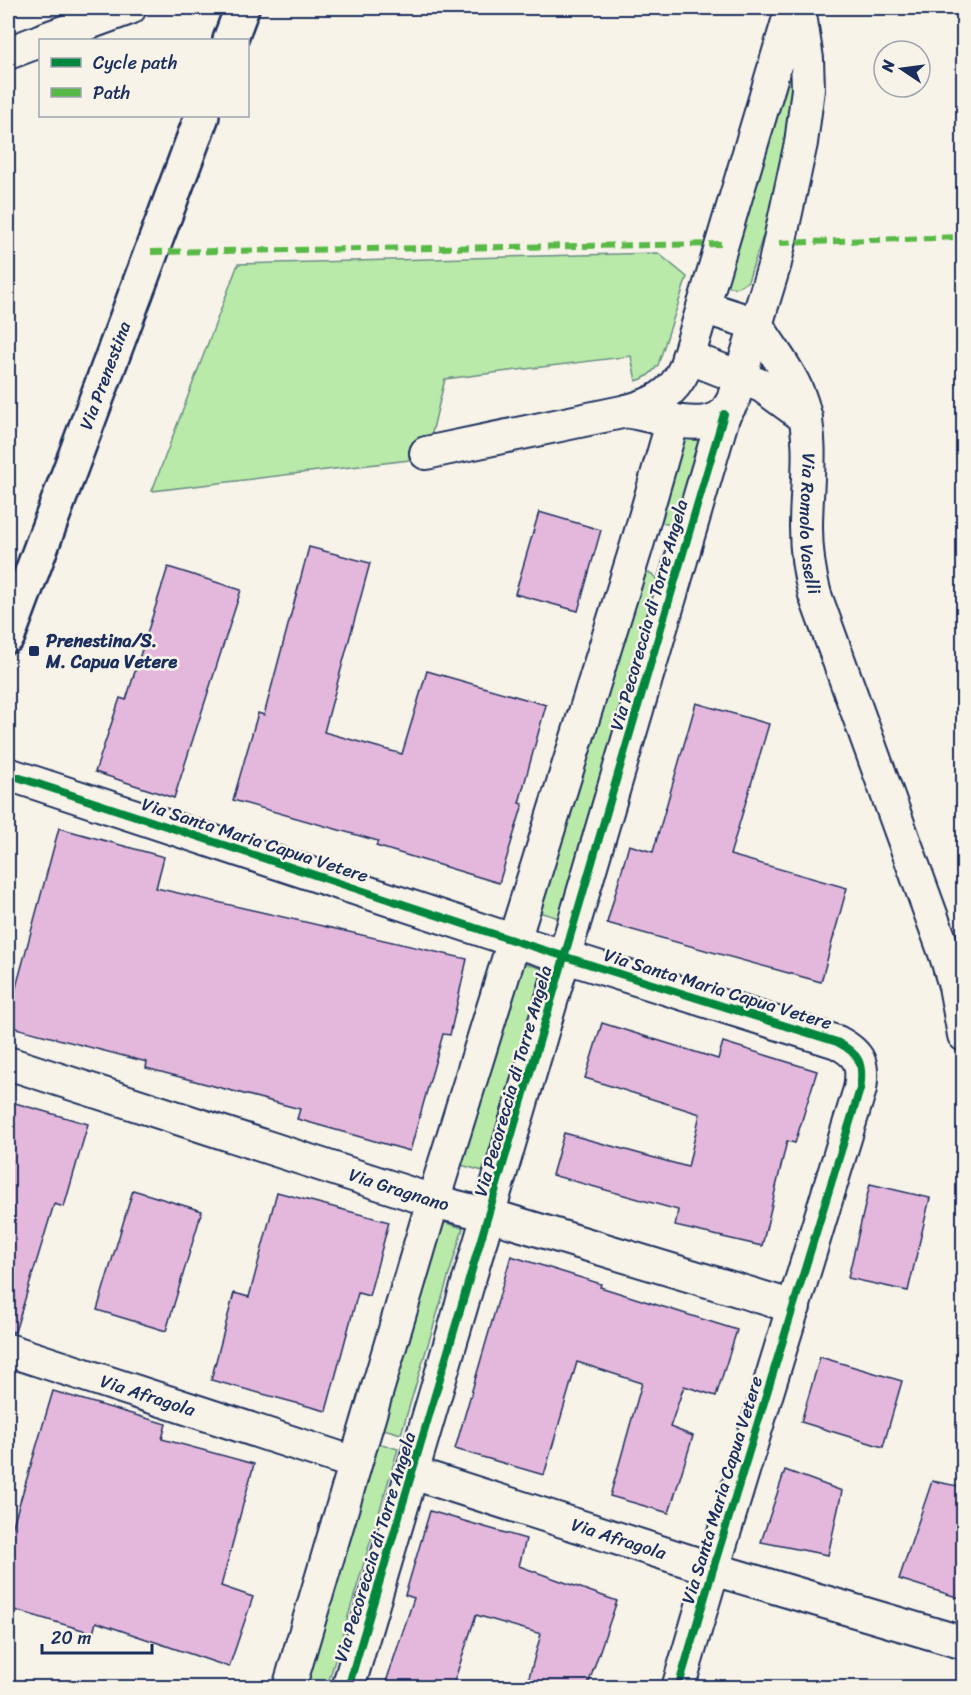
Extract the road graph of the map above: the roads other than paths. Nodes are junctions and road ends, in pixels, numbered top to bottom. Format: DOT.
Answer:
graph roads {
  1 [pos="130,8"];
  2 [pos="242,8"];
  3 [pos="792,8"];
  4 [pos="799,8"];
  5 [pos="46,39"];
  6 [pos="230,39"];
  7 [pos="39,42"];
  8 [pos="8,53"];
  9 [pos="202,117"];
  10 [pos="703,307"];
  11 [pos="756,324"];
  12 [pos="684,367"];
  13 [pos="733,397"];
  14 [pos="627,411"];
  15 [pos="806,418"];
  16 [pos="673,420"];
  17 [pos="426,453"];
  18 [pos="637,545"];
  19 [pos="679,561"];
  20 [pos="8,636"];
  21 [pos="8,774"];
  22 [pos="514,941"];
  23 [pos="565,957"];
  24 [pos="963,1035"];
  25 [pos="8,1063"];
  26 [pos="433,1201"];
  27 [pos="489,1215"];
  28 [pos="794,1307"];
  29 [pos="8,1350"];
  30 [pos="355,1463"];
  31 [pos="413,1473"];
  32 [pos="713,1569"];
  33 [pos="963,1643"];
  34 [pos="289,1688"];
  35 [pos="348,1688"];
  36 [pos="678,1688"];
  1 -- 5 [label="street"];
  2 -- 6 [label="main road"];
  3 -- 10 [label="street"];
  4 -- 11 [label="street"];
  7 -- 8 [label="street"];
  9 -- 20 [label="main road, Via Prenestina"];
  10 -- 11 [label="street"];
  10 -- 12 [label="street"];
  11 -- 13 [label="street, Via Pecoreccia di Torre Angela"];
  11 -- 15 [label="street, Via Romolo Vaselli"];
  12 -- 13 [label="street"];
  12 -- 14 [label="street"];
  13 -- 15 [label="street"];
  13 -- 16 [label="street"];
  13 -- 19 [label="street, Via Pecoreccia di Torre Angela"];
  14 -- 16 [label="street"];
  14 -- 17 [label="street"];
  15 -- 24 [label="street, Via Romolo Vaselli"];
  16 -- 18 [label="street, Via Pecoreccia di Torre Angela"];
  18 -- 19 [label="street"];
  18 -- 22 [label="street, Via Pecoreccia di Torre Angela"];
  19 -- 23 [label="street, Via Pecoreccia di Torre Angela"];
  21 -- 22 [label="street, Via Santa Maria Capua Vetere"];
  22 -- 23 [label="street, Via Santa Maria Capua Vetere"];
  22 -- 26 [label="street, Via Pecoreccia di Torre Angela"];
  23 -- 27 [label="street, Via Pecoreccia di Torre Angela"];
  23 -- 28 [label="street, Via Santa Maria Capua Vetere"];
  25 -- 26 [label="street, Via Gragnano"];
  26 -- 27 [label="street, Via Gragnano"];
  26 -- 30 [label="street, Via Pecoreccia di Torre Angela"];
  27 -- 28 [label="street, Via Gragnano"];
  27 -- 31 [label="street, Via Pecoreccia di Torre Angela"];
  28 -- 32 [label="street, Via Santa Maria Capua Vetere"];
  29 -- 30 [label="street, Via Afragola"];
  30 -- 34 [label="street, Via Pecoreccia di Torre Angela"];
  31 -- 32 [label="street, Via Afragola"];
  31 -- 35 [label="street, Via Pecoreccia di Torre Angela"];
  32 -- 33 [label="street, Via Afragola"];
  32 -- 36 [label="street, Via Santa Maria Capua Vetere"];
}
